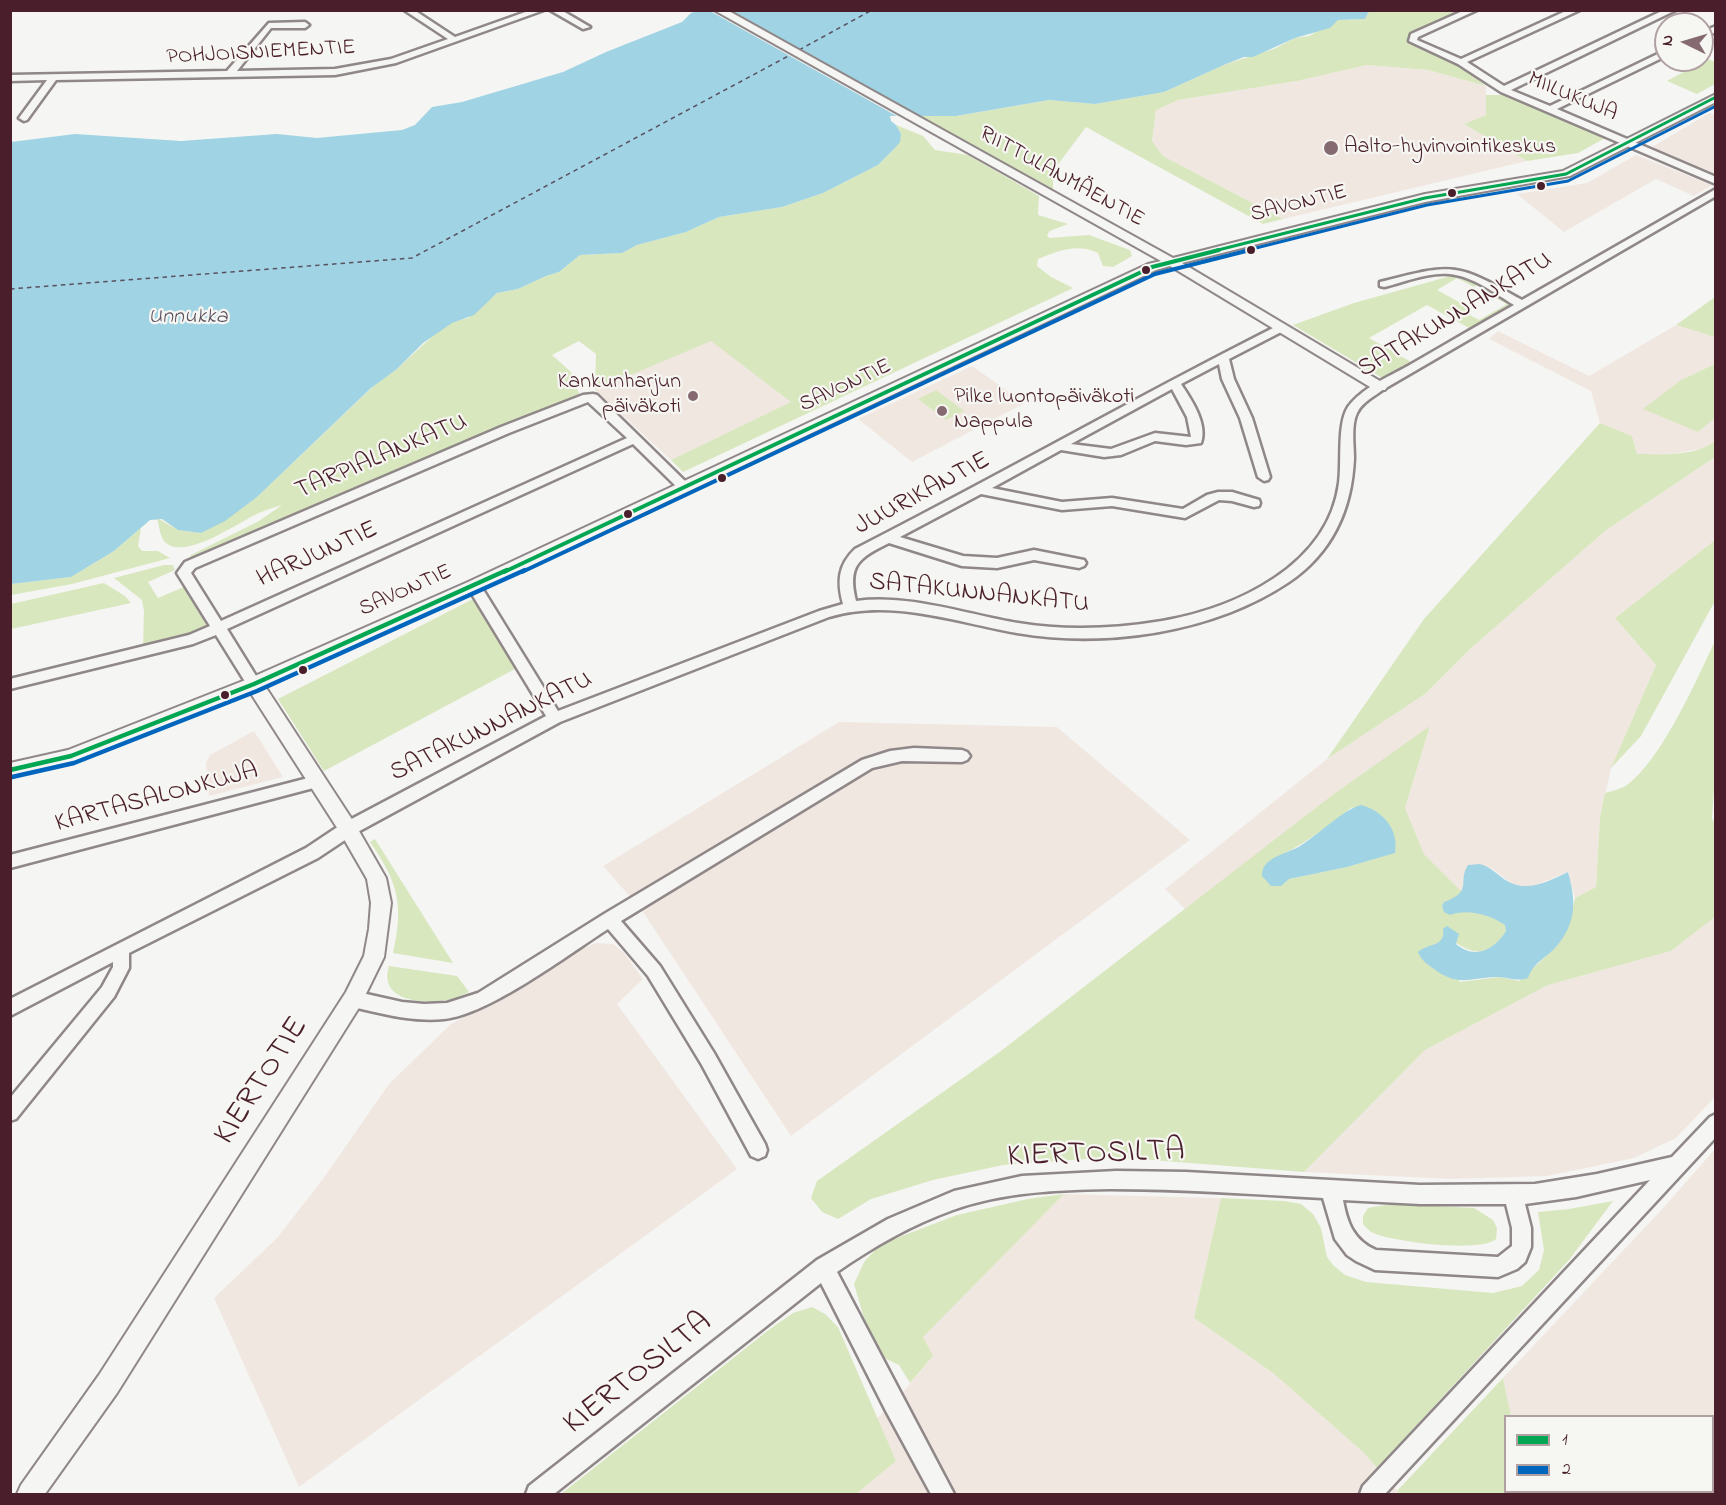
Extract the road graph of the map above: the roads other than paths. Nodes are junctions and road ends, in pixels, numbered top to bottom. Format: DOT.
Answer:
graph roads {
  1 [pos="408,10"];
  2 [pos="540,10"];
  3 [pos="554,10"];
  4 [pos="719,10"];
  5 [pos="1473,10"];
  6 [pos="1576,10"];
  7 [pos="1672,10"];
  8 [pos="305,25"];
  9 [pos="586,27"];
  10 [pos="455,40"];
  11 [pos="1654,59"];
  12 [pos="1461,62"];
  13 [pos="229,75"];
  14 [pos="11,78"];
  15 [pos="52,79"];
  16 [pos="1504,90"];
  17 [pos="1716,97"];
  18 [pos="1551,109"];
  19 [pos="24,118"];
  20 [pos="1628,143"];
  21 [pos="1716,181"];
  22 [pos="1716,192"];
  23 [pos="1170,261"];
  24 [pos="1384,284"];
  25 [pos="1522,305"];
  26 [pos="1281,328"];
  27 [pos="1223,357"];
  28 [pos="1173,382"];
  29 [pos="1380,387"];
  30 [pos="634,438"];
  31 [pos="1059,446"];
  32 [pos="1264,477"];
  33 [pos="684,488"];
  34 [pos="982,490"];
  35 [pos="1254,503"];
  36 [pos="889,538"];
  37 [pos="1079,563"];
  38 [pos="474,586"];
  39 [pos="850,606"];
  40 [pos="219,627"];
  41 [pos="10,684"];
  42 [pos="254,684"];
  43 [pos="555,718"];
  44 [pos="962,756"];
  45 [pos="10,770"];
  46 [pos="316,783"];
  47 [pos="348,829"];
  48 [pos="10,862"];
  49 [pos="610,919"];
  50 [pos="121,949"];
  51 [pos="353,999"];
  52 [pos="10,1008"];
  53 [pos="10,1113"];
  54 [pos="1716,1123"];
  55 [pos="758,1150"];
  56 [pos="1679,1164"];
  57 [pos="1331,1189"];
  58 [pos="1513,1195"];
  59 [pos="824,1267"];
  60 [pos="30,1494"];
  61 [pos="537,1494"];
  62 [pos="943,1494"];
  63 [pos="1371,1494"];
  1 -- 10 [label="street"];
  2 -- 10 [label="street, POHJOISNIEMENTIE"];
  3 -- 9 [label="street"];
  4 -- 23 [label="street, RIITTULANMÄENTIE"];
  5 -- 12 [label="street, MIILUKUJA"];
  6 -- 12 [label="street"];
  7 -- 16 [label="street"];
  8 -- 13 [label="street"];
  10 -- 13 [label="street, POHJOISNIEMENTIE"];
  11 -- 18 [label="street"];
  12 -- 16 [label="street, MIILUKUJA"];
  13 -- 15 [label="street, POHJOISNIEMENTIE"];
  14 -- 15 [label="street, POHJOISNIEMENTIE"];
  15 -- 19 [label="street"];
  16 -- 18 [label="street, MIILUKUJA"];
  17 -- 20 [label="street, SAVONTIE"];
  18 -- 20 [label="street, MIILUKUJA"];
  20 -- 21 [label="street, MIILUKUJA"];
  20 -- 23 [label="street, SAVONTIE"];
  22 -- 25 [label="street, SATAKUNNANKATU"];
  23 -- 26 [label="street, RIITTULANMÄENTIE"];
  23 -- 33 [label="street, SAVONTIE"];
  24 -- 25 [label="street"];
  25 -- 29 [label="street, SATAKUNNANKATU"];
  26 -- 27 [label="street, JUURIKANTIE"];
  26 -- 29 [label="street, RIITTULANMÄENTIE"];
  27 -- 28 [label="street, JUURIKANTIE"];
  27 -- 32 [label="street"];
  28 -- 31 [label="street, JUURIKANTIE"];
  28 -- 31 [label="street"];
  29 -- 39 [label="street, SATAKUNNANKATU"];
  30 -- 33 [label="street"];
  30 -- 40 [label="street, HARJUNTIE"];
  30 -- 40 [label="street, TARPIALANKATU"];
  31 -- 34 [label="street, JUURIKANTIE"];
  33 -- 38 [label="street, SAVONTIE"];
  34 -- 35 [label="street"];
  34 -- 36 [label="street, JUURIKANTIE"];
  36 -- 37 [label="street"];
  36 -- 39 [label="street, JUURIKANTIE"];
  38 -- 42 [label="street, SAVONTIE"];
  38 -- 43 [label="street"];
  39 -- 43 [label="street, SATAKUNNANKATU"];
  40 -- 41 [label="street, HARJUNTIE"];
  40 -- 42 [label="street"];
  42 -- 45 [label="street, SAVONTIE"];
  42 -- 46 [label="street, KIERTOTIE"];
  43 -- 47 [label="street, SATAKUNNANKATU"];
  44 -- 49 [label="street"];
  46 -- 47 [label="street, KIERTOTIE"];
  46 -- 48 [label="street, KARTASALONKUJA"];
  47 -- 50 [label="street, SATAKUNNANKATU"];
  47 -- 51 [label="street, KIERTOTIE"];
  49 -- 51 [label="street"];
  49 -- 55 [label="street"];
  50 -- 52 [label="street, SATAKUNNANKATU"];
  50 -- 53 [label="street"];
  51 -- 60 [label="street, KIERTOTIE"];
  54 -- 56 [label="street"];
  56 -- 58 [label="street, KIERTOSILTA"];
  56 -- 63 [label="street"];
  57 -- 58 [label="street, KIERTOSILTA"];
  57 -- 58 [label="street"];
  57 -- 59 [label="street, KIERTOSILTA"];
  59 -- 61 [label="street, KIERTOSILTA"];
  59 -- 62 [label="street"];
}
